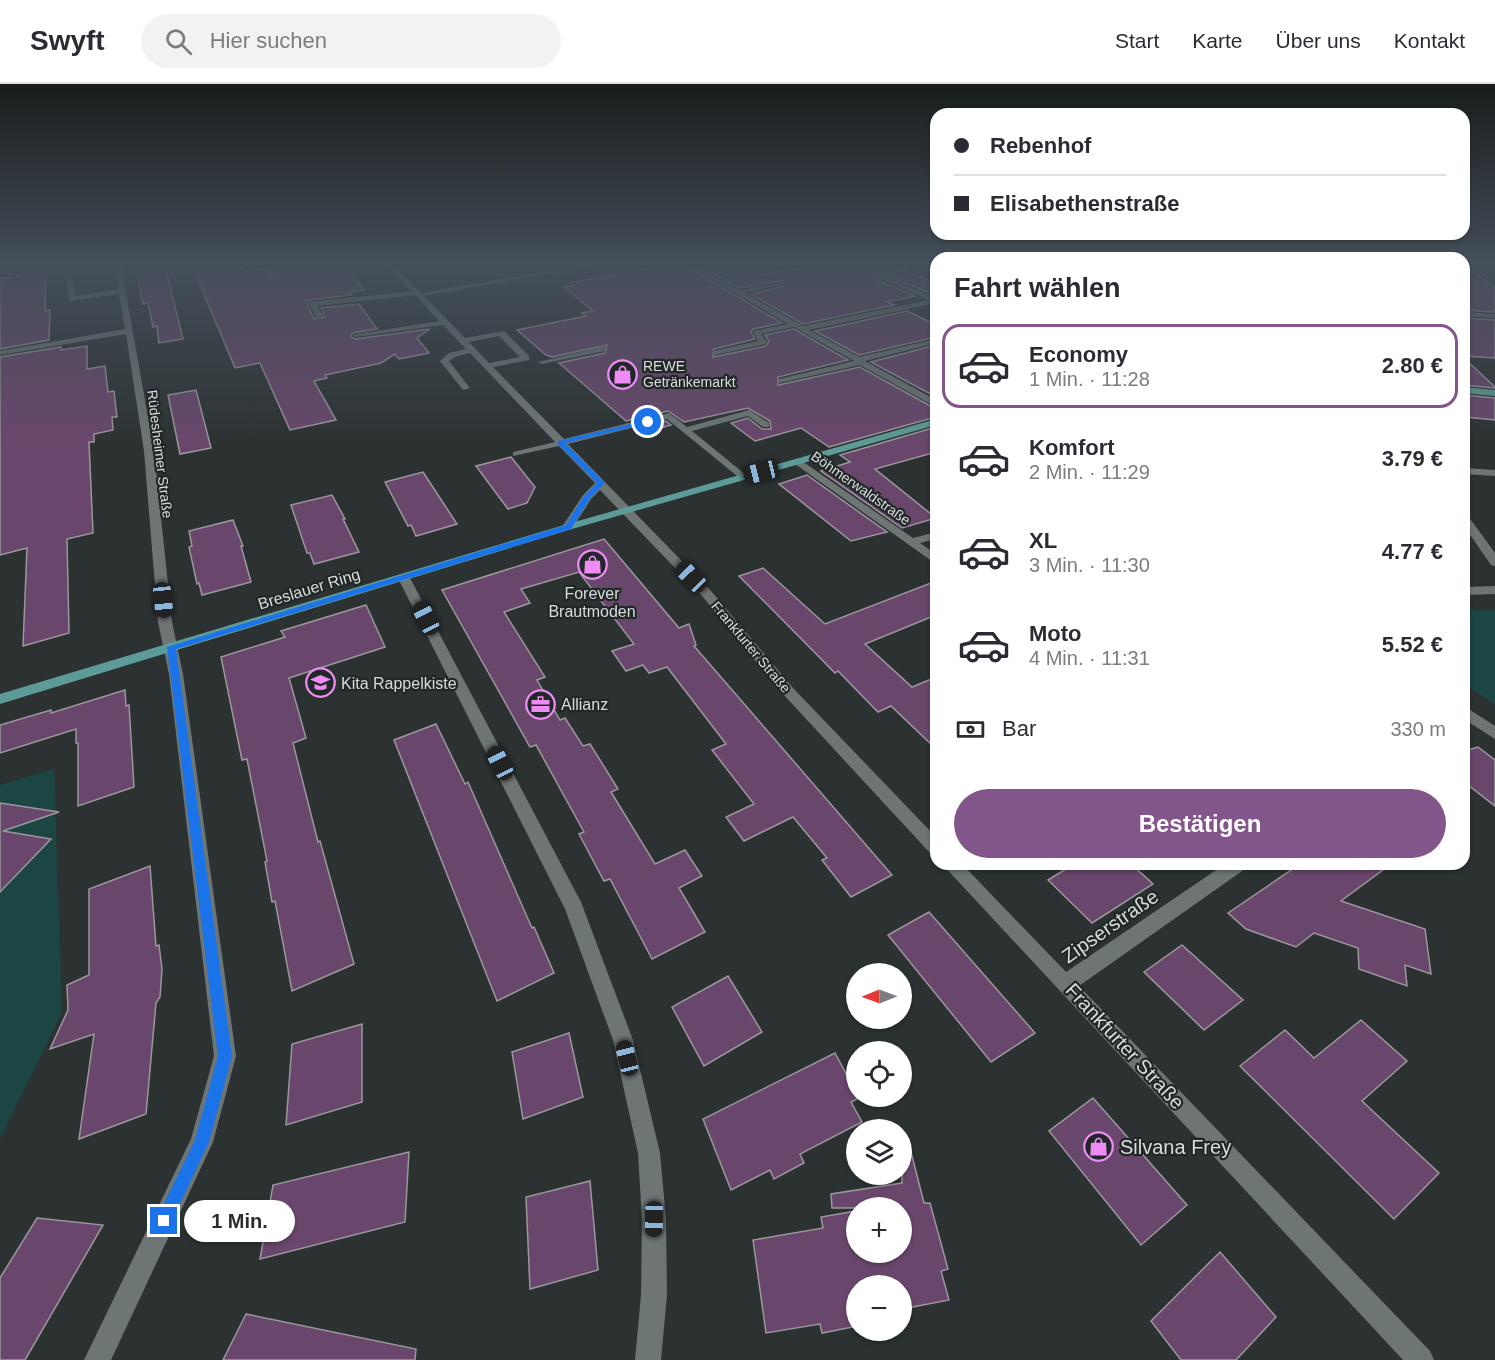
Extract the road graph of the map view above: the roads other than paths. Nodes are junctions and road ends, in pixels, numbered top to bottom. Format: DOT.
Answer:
graph roads {
  1 [pos="128,325"];
  2 [pos="428,325"];
  3 [pos="447,325"];
  4 [pos="794,325"];
  5 [pos="811,325"];
  6 [pos="798,327"];
  7 [pos="129,332"];
  8 [pos="356,335"];
  9 [pos="462,341"];
  10 [pos="930,343"];
  11 [pos="602,349"];
  12 [pos="471,350"];
  13 [pos="0,353"];
  14 [pos="717,353"];
  15 [pos="542,362"];
  16 [pos="863,363"];
  17 [pos="486,366"];
  18 [pos="813,380"];
  19 [pos="782,381"];
  20 [pos="466,388"];
  21 [pos="1470,391"];
  22 [pos="1495,393"];
  23 [pos="930,401"];
  24 [pos="930,424"];
  25 [pos="766,425"];
  26 [pos="685,430"];
  27 [pos="561,442"];
  28 [pos="517,454"];
  29 [pos="799,462"];
  30 [pos="1470,471"];
  31 [pos="1495,473"];
  32 [pos="742,477"];
  33 [pos="601,483"];
  34 [pos="627,510"];
  35 [pos="568,527"];
  36 [pos="1470,527"];
  37 [pos="930,537"];
  38 [pos="911,542"];
  39 [pos="930,556"];
  40 [pos="1495,562"];
  41 [pos="404,578"];
  42 [pos="1495,590"];
  43 [pos="1470,591"];
  44 [pos="171,647"];
  45 [pos="0,699"];
  46 [pos="1470,719"];
  47 [pos="1495,734"];
  48 [pos="930,842"];
  49 [pos="957,870"];
  50 [pos="1230,870"];
  51 [pos="1065,984"];
  52 [pos="97,1360"];
  53 [pos="648,1360"];
  54 [pos="1421,1360"];
  1 -- 7 [label="street, Rüdesheimer Straße"];
  2 -- 8 [label="street"];
  3 -- 9 [label="street, Frankfurter Straße"];
  4 -- 6 [label="street"];
  5 -- 6 [label="street"];
  6 -- 14 [label="street"];
  6 -- 16 [label="street"];
  7 -- 13 [label="street"];
  7 -- 44 [label="street, Rüdesheimer Straße"];
  9 -- 12 [label="street, Frankfurter Straße"];
  9 -- 17 [label="street"];
  10 -- 16 [label="street"];
  11 -- 15 [label="street"];
  12 -- 17 [label="street, Frankfurter Straße"];
  12 -- 20 [label="street"];
  16 -- 18 [label="street"];
  16 -- 19 [label="street"];
  16 -- 23 [label="street"];
  17 -- 27 [label="street, Frankfurter Straße"];
  21 -- 22 [label="main road"];
  24 -- 29 [label="main road, Breslauer Ring"];
  25 -- 26 [label="street"];
  26 -- 27 [label="street"];
  26 -- 32 [label="street"];
  27 -- 28 [label="street"];
  27 -- 33 [label="street, Frankfurter Straße"];
  29 -- 32 [label="main road, Breslauer Ring"];
  29 -- 38 [label="street, Böhmerwaldstraße"];
  30 -- 31 [label="street"];
  32 -- 34 [label="main road, Breslauer Ring"];
  33 -- 34 [label="street, Frankfurter Straße"];
  33 -- 35 [label="street"];
  34 -- 35 [label="main road, Breslauer Ring"];
  34 -- 48 [label="street, Frankfurter Straße"];
  35 -- 41 [label="main road, Breslauer Ring"];
  36 -- 40 [label="street"];
  37 -- 38 [label="street"];
  38 -- 39 [label="street, Böhmerwaldstraße"];
  41 -- 44 [label="main road, Breslauer Ring"];
  41 -- 53 [label="street"];
  42 -- 43 [label="street"];
  44 -- 45 [label="main road, Breslauer Ring"];
  44 -- 52 [label="street, Rüdesheimer Straße"];
  46 -- 47 [label="street"];
  49 -- 51 [label="street, Frankfurter Straße"];
  50 -- 51 [label="street, Zipserstraße"];
  51 -- 54 [label="street, Frankfurter Straße"];
}
